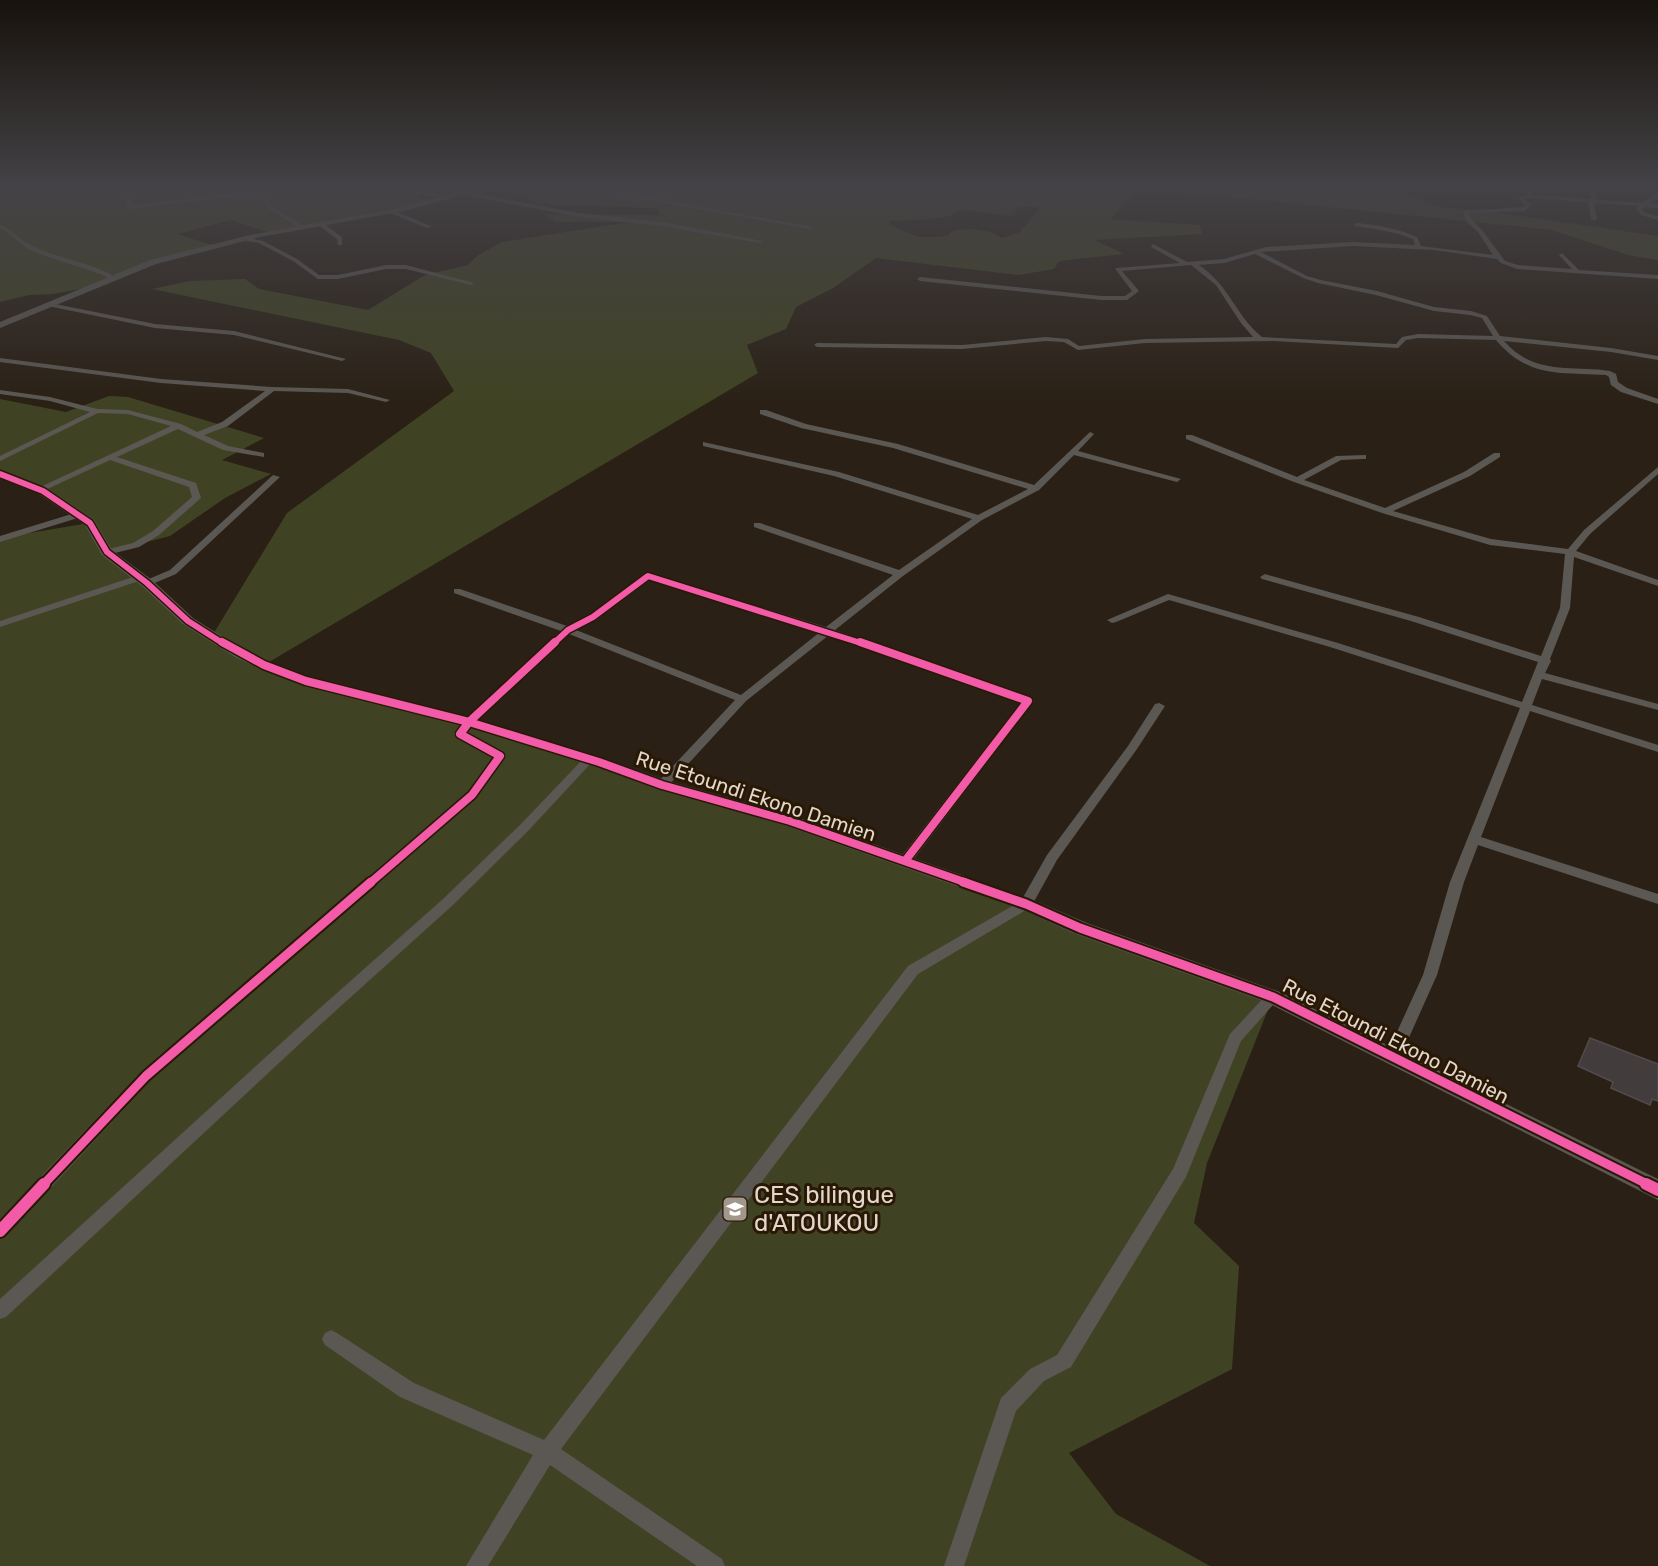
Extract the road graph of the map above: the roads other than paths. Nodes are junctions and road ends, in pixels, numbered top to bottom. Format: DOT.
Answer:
graph roads {
  1 [pos="57,258"];
  2 [pos="169,258"];
  3 [pos="291,258"];
  4 [pos="1177,258"];
  5 [pos="1234,258"];
  6 [pos="1267,258"];
  7 [pos="1499,258"];
  8 [pos="1565,258"];
  9 [pos="1189,264"];
  10 [pos="1576,271"];
  11 [pos="112,277"];
  12 [pos="1658,277"];
  13 [pos="920,279"];
  14 [pos="471,283"];
  15 [pos="50,305"];
  16 [pos="0,325"];
  17 [pos="1497,338"];
  18 [pos="1260,339"];
  19 [pos="817,345"];
  20 [pos="1658,358"];
  21 [pos="342,359"];
  22 [pos="0,360"];
  23 [pos="272,389"];
  24 [pos="0,392"];
  25 [pos="386,400"];
  26 [pos="1658,402"];
  27 [pos="97,411"];
  28 [pos="763,412"];
  29 [pos="178,426"];
  30 [pos="199,434"];
  31 [pos="1090,435"];
  32 [pos="1189,437"];
  33 [pos="706,444"];
  34 [pos="1074,452"];
  35 [pos="261,455"];
  36 [pos="1497,455"];
  37 [pos="109,457"];
  38 [pos="1363,457"];
  39 [pos="0,459"];
  40 [pos="1657,472"];
  41 [pos="0,474"];
  42 [pos="276,477"];
  43 [pos="1177,479"];
  44 [pos="1297,480"];
  45 [pos="1036,488"];
  46 [pos="40,489"];
  47 [pos="1385,511"];
  48 [pos="78,515"];
  49 [pos="979,518"];
  50 [pos="757,525"];
  51 [pos="0,539"];
  52 [pos="107,552"];
  53 [pos="1570,552"];
  54 [pos="900,574"];
  55 [pos="1266,577"];
  56 [pos="143,580"];
  57 [pos="1658,583"];
  58 [pos="457,591"];
  59 [pos="1112,620"];
  60 [pos="0,624"];
  61 [pos="568,630"];
  62 [pos="827,631"];
  63 [pos="1546,661"];
  64 [pos="1539,675"];
  65 [pos="742,699"];
  66 [pos="1528,705"];
  67 [pos="1159,706"];
  68 [pos="1658,707"];
  69 [pos="469,722"];
  70 [pos="1658,749"];
  71 [pos="589,759"];
  72 [pos="662,785"];
  73 [pos="1474,839"];
  74 [pos="905,861"];
  75 [pos="1658,899"];
  76 [pos="1026,904"];
  77 [pos="1273,997"];
  78 [pos="1393,1058"];
  79 [pos="1658,1190"];
  80 [pos="0,1231"];
  81 [pos="0,1311"];
  82 [pos="331,1339"];
  83 [pos="547,1451"];
  84 [pos="476,1566"];
  85 [pos="715,1566"];
  86 [pos="954,1566"];
  1 -- 11 [label="street"];
  2 -- 11 [label="street"];
  3 -- 14 [label="street"];
  4 -- 9 [label="street"];
  5 -- 9 [label="street"];
  6 -- 17 [label="street"];
  7 -- 10 [label="street"];
  8 -- 10 [label="street"];
  9 -- 13 [label="street"];
  9 -- 18 [label="street"];
  10 -- 12 [label="street"];
  11 -- 15 [label="street"];
  15 -- 16 [label="street"];
  15 -- 21 [label="street"];
  17 -- 18 [label="street"];
  17 -- 20 [label="street"];
  17 -- 26 [label="street"];
  18 -- 19 [label="street"];
  22 -- 23 [label="street"];
  23 -- 25 [label="street"];
  23 -- 30 [label="street"];
  24 -- 27 [label="street"];
  27 -- 29 [label="street"];
  27 -- 39 [label="street"];
  28 -- 45 [label="street"];
  29 -- 30 [label="street"];
  29 -- 37 [label="street"];
  30 -- 35 [label="street"];
  31 -- 34 [label="street"];
  32 -- 44 [label="street"];
  33 -- 49 [label="street"];
  34 -- 43 [label="street"];
  34 -- 45 [label="street"];
  36 -- 47 [label="street"];
  37 -- 46 [label="street"];
  37 -- 52 [label="street"];
  38 -- 44 [label="street"];
  40 -- 53 [label="street"];
  41 -- 46 [label="street, Rue Etoundi Ekono Damien"];
  42 -- 56 [label="street"];
  44 -- 47 [label="street"];
  45 -- 49 [label="street"];
  46 -- 48 [label="street, Rue Etoundi Ekono Damien"];
  47 -- 53 [label="street"];
  48 -- 51 [label="street"];
  48 -- 52 [label="street, Rue Etoundi Ekono Damien"];
  49 -- 54 [label="street"];
  50 -- 54 [label="street"];
  52 -- 56 [label="street, Rue Etoundi Ekono Damien"];
  53 -- 57 [label="street"];
  53 -- 63 [label="street"];
  54 -- 62 [label="street"];
  55 -- 63 [label="street"];
  56 -- 60 [label="street"];
  56 -- 69 [label="street, Rue Etoundi Ekono Damien"];
  58 -- 61 [label="street"];
  59 -- 66 [label="street"];
  61 -- 62 [label="street"];
  61 -- 65 [label="street"];
  61 -- 69 [label="street"];
  62 -- 65 [label="street"];
  62 -- 74 [label="street"];
  63 -- 64 [label="street"];
  64 -- 66 [label="street"];
  64 -- 68 [label="street"];
  65 -- 72 [label="street"];
  66 -- 70 [label="street"];
  66 -- 73 [label="street"];
  67 -- 76 [label="street"];
  69 -- 71 [label="street, Rue Etoundi Ekono Damien"];
  69 -- 80 [label="street"];
  71 -- 72 [label="street, Rue Etoundi Ekono Damien"];
  71 -- 81 [label="street"];
  72 -- 74 [label="street, Rue Etoundi Ekono Damien"];
  73 -- 75 [label="street"];
  73 -- 78 [label="street"];
  74 -- 76 [label="street, Rue Etoundi Ekono Damien"];
  76 -- 77 [label="street, Rue Etoundi Ekono Damien"];
  76 -- 83 [label="street"];
  77 -- 78 [label="street, Rue Etoundi Ekono Damien"];
  77 -- 86 [label="street"];
  78 -- 79 [label="street, Rue Etoundi Ekono Damien"];
  82 -- 83 [label="street"];
  83 -- 84 [label="street"];
  83 -- 85 [label="street"];
}
